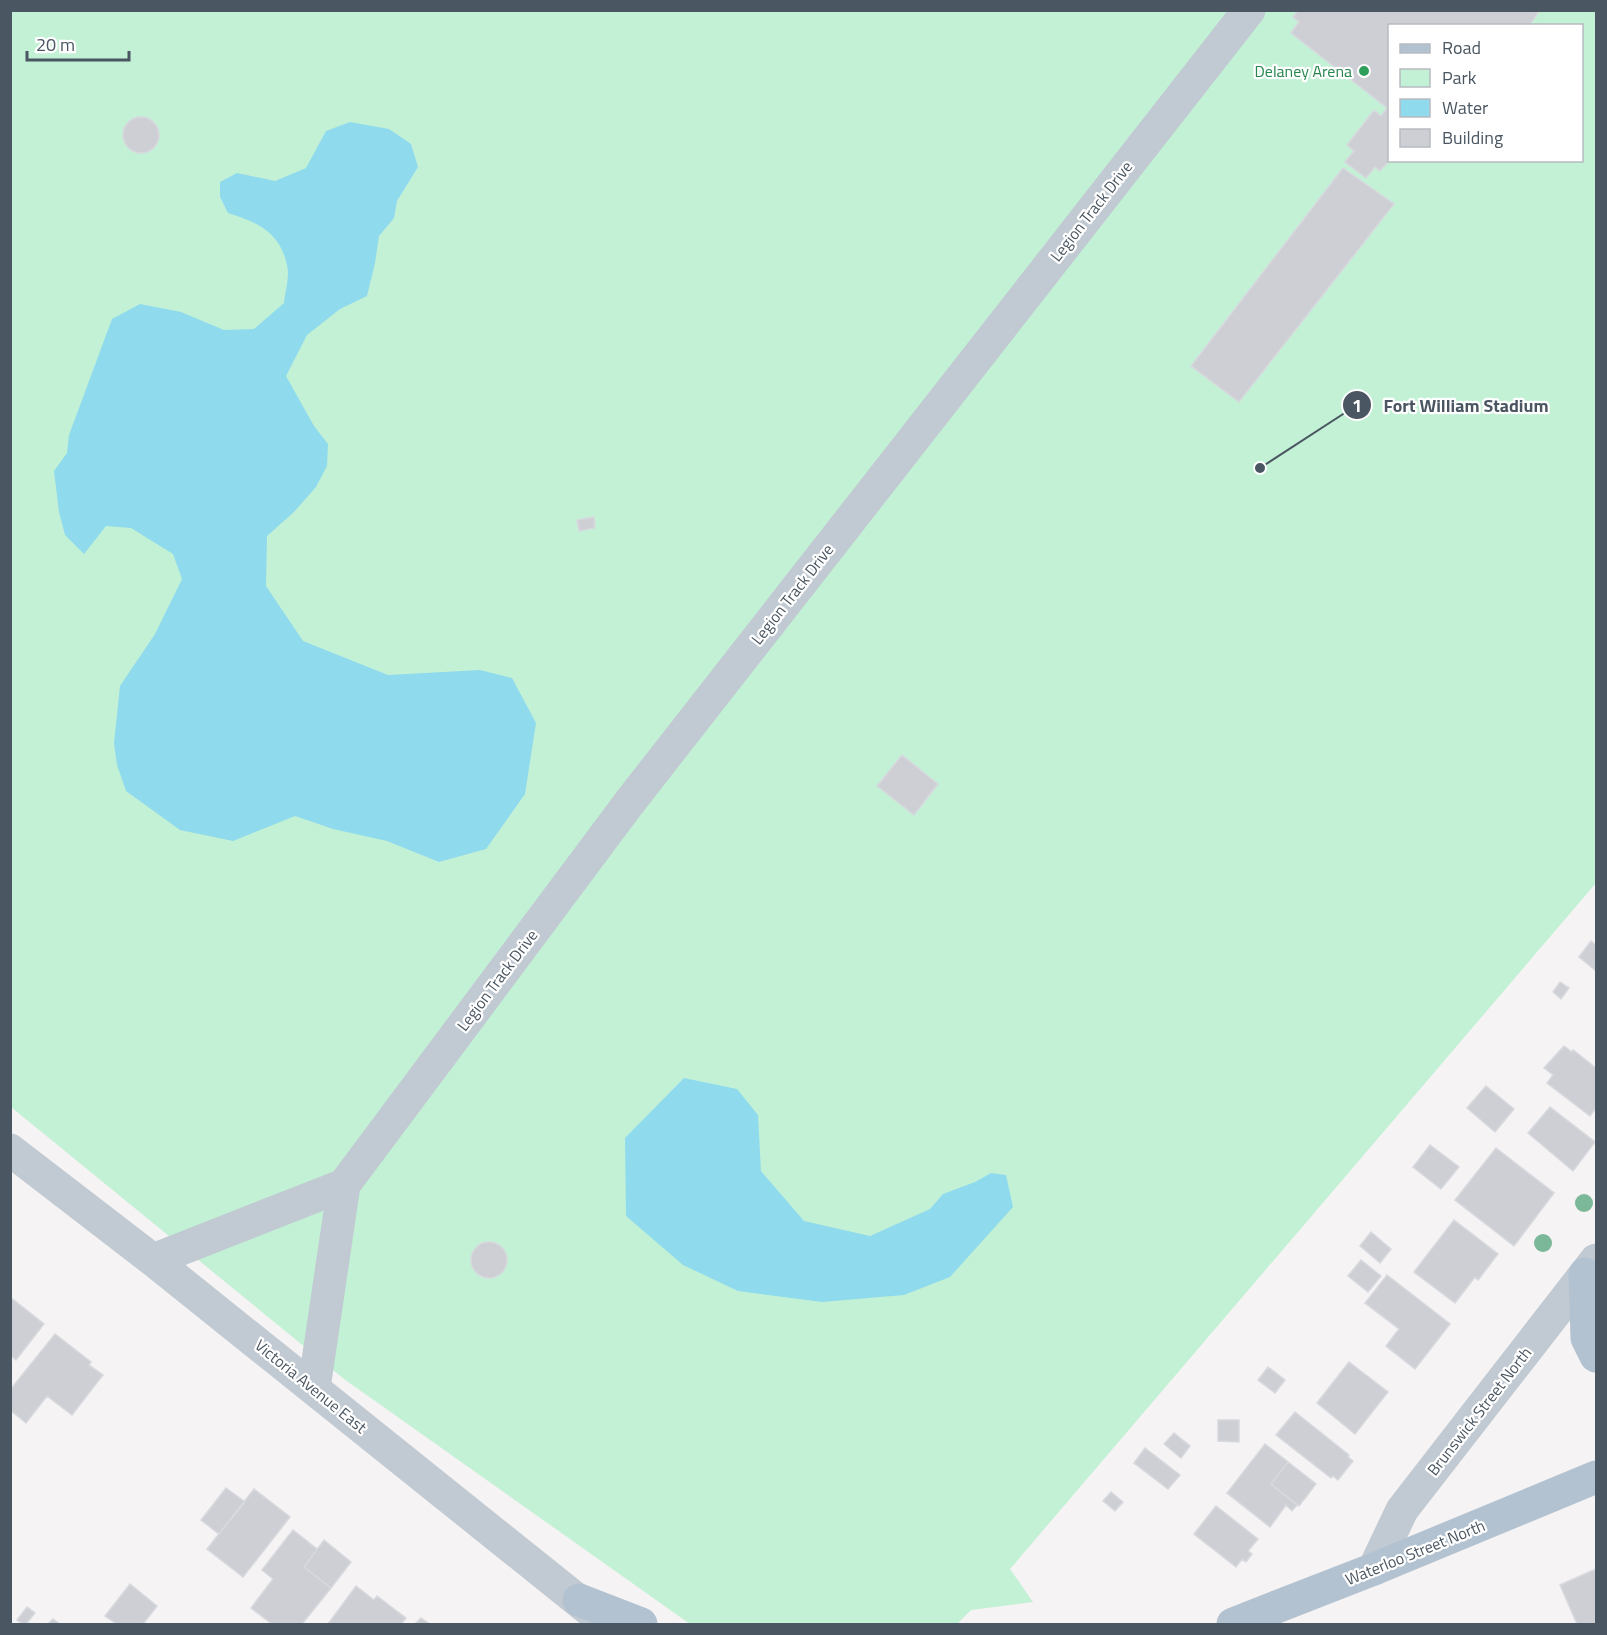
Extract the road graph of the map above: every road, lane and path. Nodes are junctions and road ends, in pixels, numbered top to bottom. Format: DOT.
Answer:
graph roads {
  1 [pos="1249,10"];
  2 [pos="10,1150"];
  3 [pos="345,1185"];
  4 [pos="153,1260"];
  5 [pos="1591,1268"];
  6 [pos="1596,1356"];
  7 [pos="314,1388"];
  8 [pos="1596,1477"];
  9 [pos="1374,1569"];
  10 [pos="579,1600"];
  11 [pos="609,1624"];
  12 [pos="641,1624"];
  13 [pos="1233,1624"];
  1 -- 3 [label="street, Legion Track Drive"];
  2 -- 4 [label="street, Victoria Avenue East"];
  3 -- 4 [label="street"];
  3 -- 7 [label="street, Legion Track Drive"];
  4 -- 7 [label="street, Victoria Avenue East"];
  5 -- 6 [label="main road"];
  5 -- 9 [label="street, Brunswick Street North"];
  7 -- 10 [label="street, Victoria Avenue East"];
  8 -- 9 [label="main road, Waterloo Street North"];
  9 -- 13 [label="main road, Waterloo Street North"];
  10 -- 11 [label="street, Victoria Avenue East"];
  10 -- 12 [label="main road"];
}
